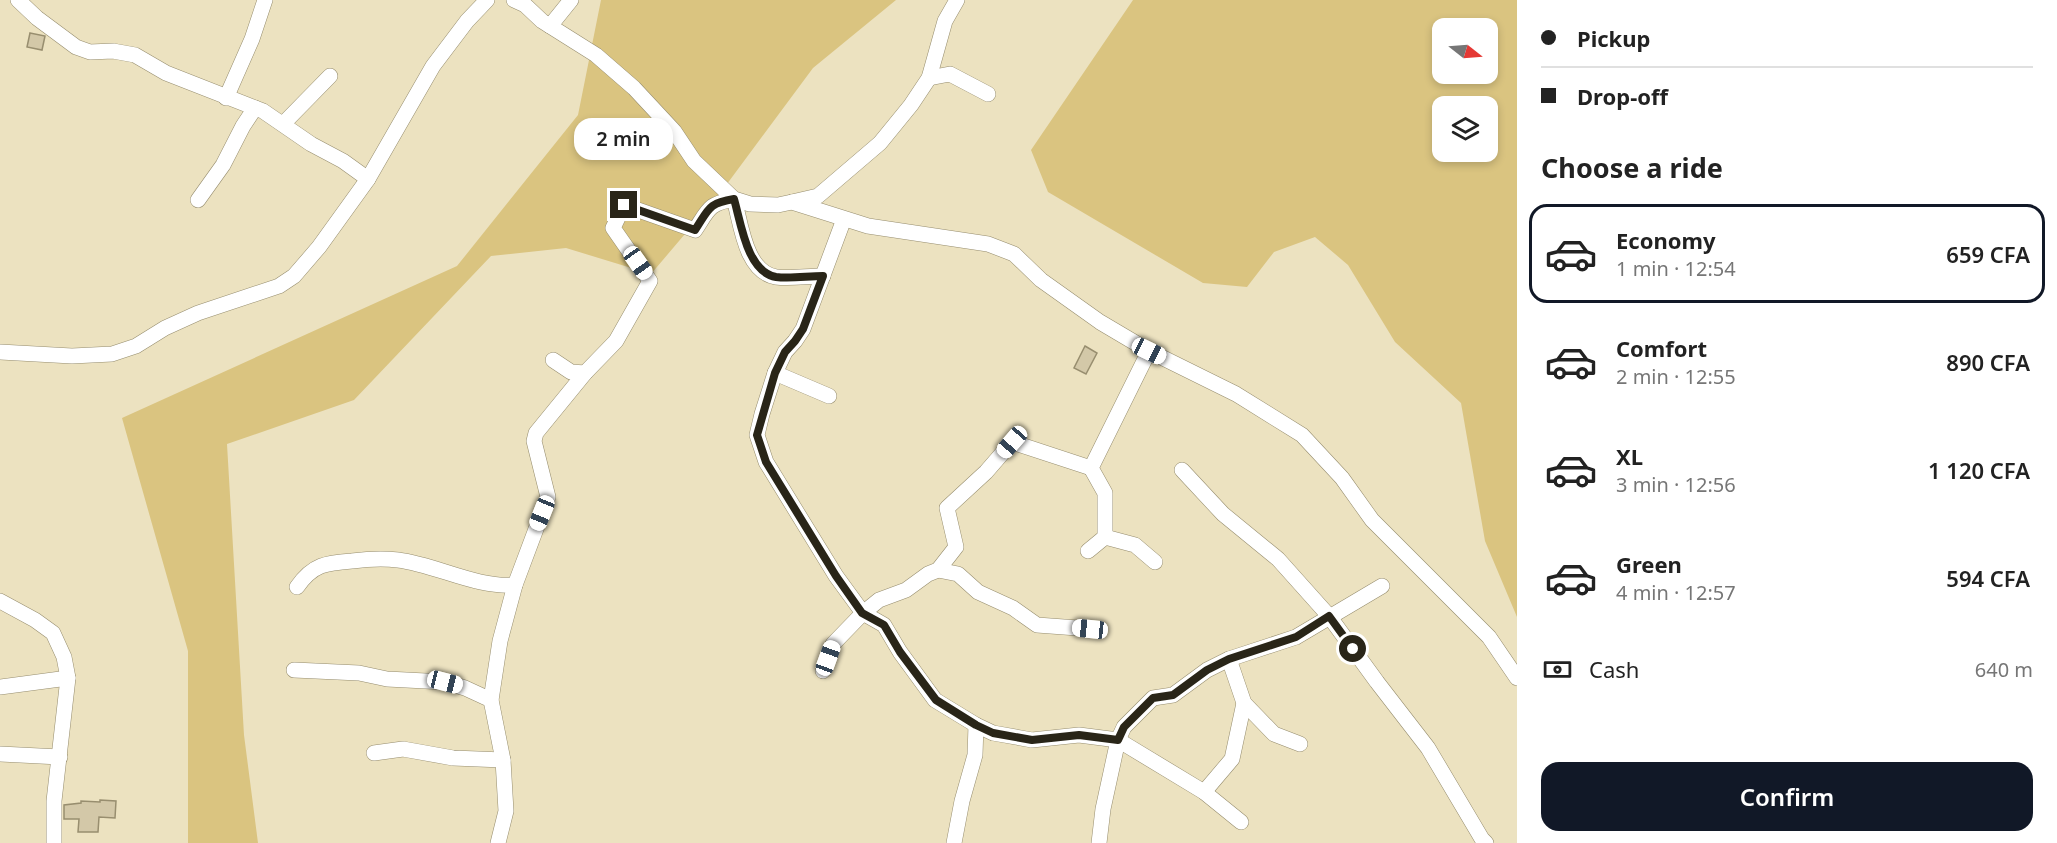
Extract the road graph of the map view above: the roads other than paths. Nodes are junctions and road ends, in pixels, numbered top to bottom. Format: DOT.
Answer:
graph roads {
  1 [pos="18,0"];
  2 [pos="265,0"];
  3 [pos="487,0"];
  4 [pos="514,0"];
  5 [pos="571,0"];
  6 [pos="957,0"];
  7 [pos="550,26"];
  8 [pos="330,76"];
  9 [pos="929,78"];
  10 [pos="988,94"];
  11 [pos="226,98"];
  12 [pos="255,108"];
  13 [pos="283,124"];
  14 [pos="368,179"];
  15 [pos="734,199"];
  16 [pos="198,200"];
  17 [pos="792,202"];
  18 [pos="844,219"];
  19 [pos="823,276"];
  20 [pos="1149,351"];
  21 [pos="0,352"];
  22 [pos="553,360"];
  23 [pos="585,373"];
  24 [pos="775,373"];
  25 [pos="829,396"];
  26 [pos="1091,468"];
  27 [pos="1182,470"];
  28 [pos="1105,537"];
  29 [pos="1088,551"];
  30 [pos="1155,562"];
  31 [pos="938,570"];
  32 [pos="515,585"];
  33 [pos="1382,586"];
  34 [pos="297,587"];
  35 [pos="0,601"];
  36 [pos="862,613"];
  37 [pos="1329,616"];
  38 [pos="1090,629"];
  39 [pos="1229,659"];
  40 [pos="294,670"];
  41 [pos="823,671"];
  42 [pos="68,678"];
  43 [pos="1517,678"];
  44 [pos="0,687"];
  45 [pos="491,700"];
  46 [pos="1245,703"];
  47 [pos="976,725"];
  48 [pos="1118,740"];
  49 [pos="1300,744"];
  50 [pos="374,753"];
  51 [pos="0,754"];
  52 [pos="60,757"];
  53 [pos="503,760"];
  54 [pos="1204,792"];
  55 [pos="1241,822"];
  56 [pos="54,843"];
  57 [pos="498,843"];
  58 [pos="954,843"];
  59 [pos="1099,843"];
  60 [pos="1486,843"];
  1 -- 11 [label="street"];
  2 -- 11 [label="street"];
  3 -- 14 [label="street"];
  4 -- 7 [label="street"];
  5 -- 7 [label="street"];
  6 -- 9 [label="street"];
  7 -- 15 [label="street"];
  8 -- 13 [label="street"];
  9 -- 10 [label="street"];
  9 -- 17 [label="street"];
  11 -- 12 [label="street"];
  12 -- 13 [label="street"];
  12 -- 16 [label="street"];
  13 -- 14 [label="street"];
  14 -- 21 [label="street"];
  15 -- 17 [label="street"];
  15 -- 19 [label="street"];
  15 -- 23 [label="street"];
  17 -- 18 [label="street"];
  18 -- 19 [label="street"];
  18 -- 20 [label="street"];
  19 -- 24 [label="street"];
  20 -- 26 [label="street"];
  20 -- 43 [label="street"];
  22 -- 23 [label="street"];
  23 -- 32 [label="street"];
  24 -- 25 [label="street"];
  24 -- 36 [label="street"];
  26 -- 28 [label="street"];
  26 -- 31 [label="street"];
  27 -- 37 [label="street"];
  28 -- 29 [label="street"];
  28 -- 30 [label="street"];
  31 -- 36 [label="street"];
  31 -- 38 [label="street"];
  32 -- 34 [label="street"];
  32 -- 45 [label="street"];
  33 -- 37 [label="street"];
  35 -- 42 [label="street"];
  36 -- 41 [label="street"];
  36 -- 47 [label="street"];
  37 -- 39 [label="street"];
  37 -- 60 [label="street"];
  39 -- 46 [label="street"];
  39 -- 48 [label="street"];
  40 -- 45 [label="street"];
  42 -- 44 [label="street"];
  42 -- 52 [label="street"];
  45 -- 53 [label="street"];
  46 -- 49 [label="street"];
  46 -- 54 [label="street"];
  47 -- 48 [label="street"];
  47 -- 58 [label="street"];
  48 -- 54 [label="street"];
  48 -- 59 [label="street"];
  50 -- 53 [label="street"];
  51 -- 52 [label="street"];
  52 -- 56 [label="street"];
  53 -- 57 [label="street"];
  54 -- 55 [label="street"];
}
